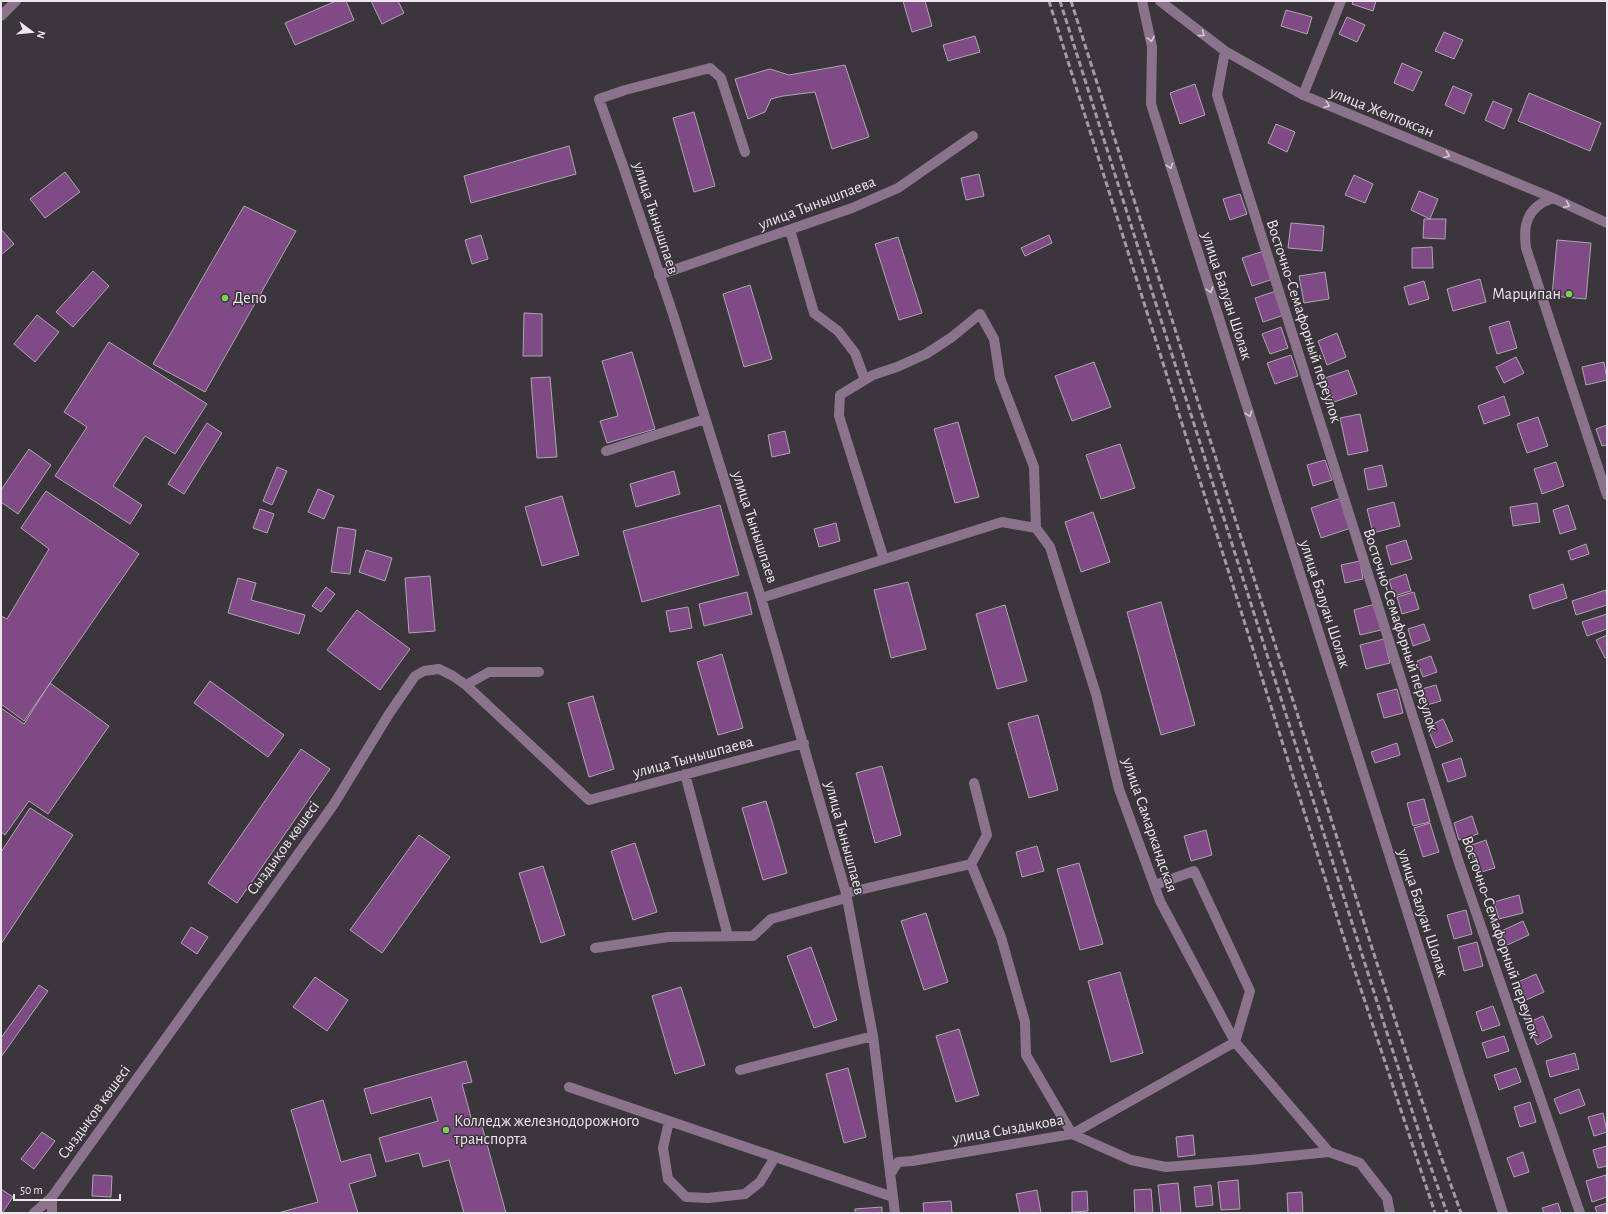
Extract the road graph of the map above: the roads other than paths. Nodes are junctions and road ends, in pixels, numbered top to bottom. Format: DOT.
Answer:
graph roads {
  1 [pos="16,1"];
  2 [pos="1142,1"];
  3 [pos="1160,1"];
  4 [pos="1341,1"];
  5 [pos="1,16"];
  6 [pos="1225,51"];
  7 [pos="1303,95"];
  8 [pos="973,136"];
  9 [pos="745,152"];
  10 [pos="1553,198"];
  11 [pos="1607,223"];
  12 [pos="790,230"];
  13 [pos="659,275"];
  14 [pos="865,380"];
  15 [pos="705,420"];
  16 [pos="606,451"];
  17 [pos="1607,495"];
  18 [pos="1036,528"];
  19 [pos="884,559"];
  20 [pos="761,598"];
  21 [pos="539,672"];
  22 [pos="466,685"];
  23 [pos="804,743"];
  24 [pos="685,774"];
  25 [pos="974,783"];
  26 [pos="589,800"];
  27 [pos="970,864"];
  28 [pos="1155,885"];
  29 [pos="846,895"];
  30 [pos="728,936"];
  31 [pos="595,948"];
  32 [pos="873,1036"];
  33 [pos="1235,1042"];
  34 [pos="740,1070"];
  35 [pos="569,1087"];
  36 [pos="669,1121"];
  37 [pos="1072,1134"];
  38 [pos="1329,1152"];
  39 [pos="774,1157"];
  40 [pos="890,1175"];
  41 [pos="52,1197"];
  42 [pos="893,1197"];
  43 [pos="34,1213"];
  44 [pos="52,1213"];
  45 [pos="895,1213"];
  46 [pos="1390,1213"];
  47 [pos="1503,1213"];
  48 [pos="1580,1213"];
  1 -- 5 [label="street"];
  2 -- 47 [label="street, улица Балуан Шолак, one-way"];
  3 -- 6 [label="street, улица Желтоксан, one-way"];
  4 -- 7 [label="street"];
  6 -- 7 [label="street, улица Желтоксан"];
  6 -- 48 [label="street, Восточно-Семафорный переулок"];
  7 -- 10 [label="street, улица Желтоксан, one-way"];
  8 -- 12 [label="street, улица Тынышпаева"];
  9 -- 13 [label="street, улица Тынышпаев"];
  10 -- 11 [label="street, улица Желтоксан, one-way"];
  10 -- 17 [label="street"];
  12 -- 13 [label="street, улица Тынышпаева"];
  12 -- 14 [label="street"];
  13 -- 15 [label="street, улица Тынышпаев"];
  14 -- 18 [label="street"];
  14 -- 19 [label="street"];
  15 -- 16 [label="street"];
  15 -- 20 [label="street, улица Тынышпаев"];
  18 -- 19 [label="street"];
  18 -- 28 [label="street, улица Самаркандская"];
  19 -- 20 [label="street"];
  20 -- 23 [label="street, улица Тынышпаев"];
  21 -- 22 [label="street"];
  22 -- 26 [label="street, Сыздықов көшесі"];
  22 -- 41 [label="street, Сыздықов көшесі"];
  23 -- 24 [label="street, улица Тынышпаева"];
  23 -- 29 [label="street, улица Тынышпаев"];
  24 -- 26 [label="street, улица Тынышпаева"];
  24 -- 30 [label="street"];
  25 -- 27 [label="street"];
  27 -- 29 [label="street"];
  27 -- 37 [label="street"];
  28 -- 33 [label="street, улица Самаркандская"];
  28 -- 33 [label="street"];
  29 -- 30 [label="street"];
  29 -- 32 [label="street, улица Тынышпаев"];
  30 -- 31 [label="street"];
  32 -- 34 [label="street"];
  32 -- 40 [label="street, улица Тынышпаев"];
  33 -- 37 [label="street, улица Сыздыкова"];
  33 -- 38 [label="street, улица Самаркандская"];
  35 -- 36 [label="street"];
  36 -- 39 [label="street"];
  36 -- 39 [label="street"];
  37 -- 38 [label="street"];
  37 -- 40 [label="street, улица Сыздыкова"];
  38 -- 46 [label="street, улица Самаркандская"];
  39 -- 42 [label="street"];
  40 -- 42 [label="street, улица Тынышпаев"];
  41 -- 43 [label="street, Сыздықов көшесі"];
  41 -- 44 [label="street"];
  42 -- 45 [label="street, улица Тынышпаев"];
}
